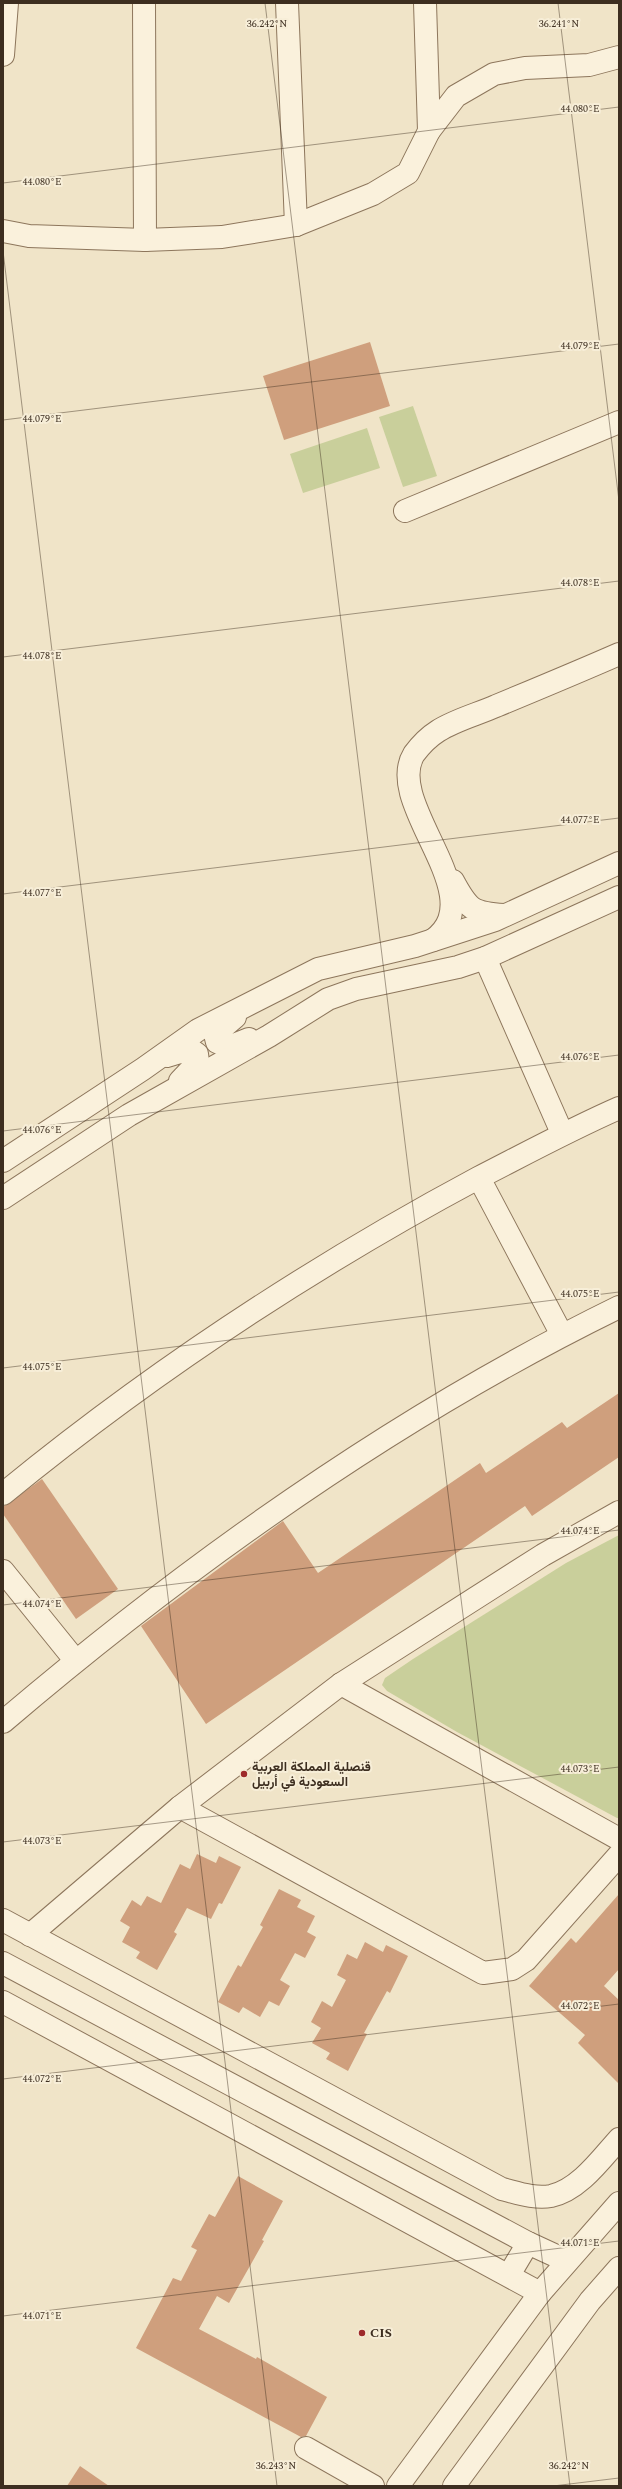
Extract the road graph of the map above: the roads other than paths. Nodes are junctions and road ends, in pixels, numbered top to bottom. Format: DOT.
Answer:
graph roads {
  1 [pos="144,3"];
  2 [pos="287,3"];
  3 [pos="425,3"];
  4 [pos="6,4"];
  5 [pos="3,55"];
  6 [pos="619,57"];
  7 [pos="429,131"];
  8 [pos="296,224"];
  9 [pos="3,231"];
  10 [pos="145,240"];
  11 [pos="619,422"];
  12 [pos="405,511"];
  13 [pos="619,654"];
  14 [pos="434,847"];
  15 [pos="619,863"];
  16 [pos="619,897"];
  17 [pos="505,915"];
  18 [pos="433,940"];
  19 [pos="485,958"];
  20 [pos="268,993"];
  21 [pos="289,1023"];
  22 [pos="152,1063"];
  23 [pos="166,1094"];
  24 [pos="619,1108"];
  25 [pos="562,1133"];
  26 [pos="3,1161"];
  27 [pos="479,1178"];
  28 [pos="3,1198"];
  29 [pos="619,1307"];
  30 [pos="562,1335"];
  31 [pos="3,1494"];
  32 [pos="619,1512"];
  33 [pos="3,1572"];
  34 [pos="75,1660"];
  35 [pos="341,1684"];
  36 [pos="3,1722"];
  37 [pos="180,1807"];
  38 [pos="619,1839"];
  39 [pos="619,1855"];
  40 [pos="3,1920"];
  41 [pos="30,1935"];
  42 [pos="3,1964"];
  43 [pos="3,2002"];
  44 [pos="619,2139"];
  45 [pos="619,2203"];
  46 [pos="528,2243"];
  47 [pos="567,2260"];
  48 [pos="619,2268"];
  49 [pos="509,2275"];
  50 [pos="540,2293"];
  51 [pos="306,2448"];
  52 [pos="373,2486"];
  53 [pos="398,2486"];
  54 [pos="454,2486"];
  1 -- 10 [label="street"];
  2 -- 8 [label="street"];
  3 -- 7 [label="street"];
  4 -- 5 [label="street"];
  6 -- 7 [label="street"];
  7 -- 8 [label="street"];
  8 -- 10 [label="street"];
  9 -- 10 [label="street"];
  11 -- 12 [label="street"];
  13 -- 14 [label="street"];
  14 -- 17 [label="street"];
  14 -- 18 [label="street"];
  15 -- 17 [label="street"];
  16 -- 19 [label="street"];
  17 -- 18 [label="street"];
  18 -- 20 [label="street"];
  19 -- 21 [label="street"];
  19 -- 25 [label="street"];
  20 -- 21 [label="street"];
  20 -- 22 [label="street"];
  21 -- 23 [label="street"];
  22 -- 23 [label="street"];
  22 -- 26 [label="street"];
  23 -- 28 [label="street"];
  24 -- 25 [label="street"];
  25 -- 27 [label="street"];
  27 -- 30 [label="street"];
  27 -- 31 [label="street"];
  29 -- 30 [label="street"];
  30 -- 34 [label="street"];
  32 -- 35 [label="street"];
  33 -- 34 [label="street"];
  34 -- 36 [label="street"];
  35 -- 37 [label="street"];
  35 -- 38 [label="street"];
  37 -- 39 [label="street"];
  37 -- 41 [label="street"];
  40 -- 41 [label="street"];
  41 -- 44 [label="street"];
  42 -- 46 [label="street"];
  43 -- 49 [label="street"];
  45 -- 47 [label="street"];
  46 -- 47 [label="street"];
  46 -- 49 [label="street"];
  47 -- 50 [label="street"];
  48 -- 54 [label="street"];
  49 -- 50 [label="street"];
  50 -- 53 [label="street"];
  51 -- 52 [label="street"];
}
